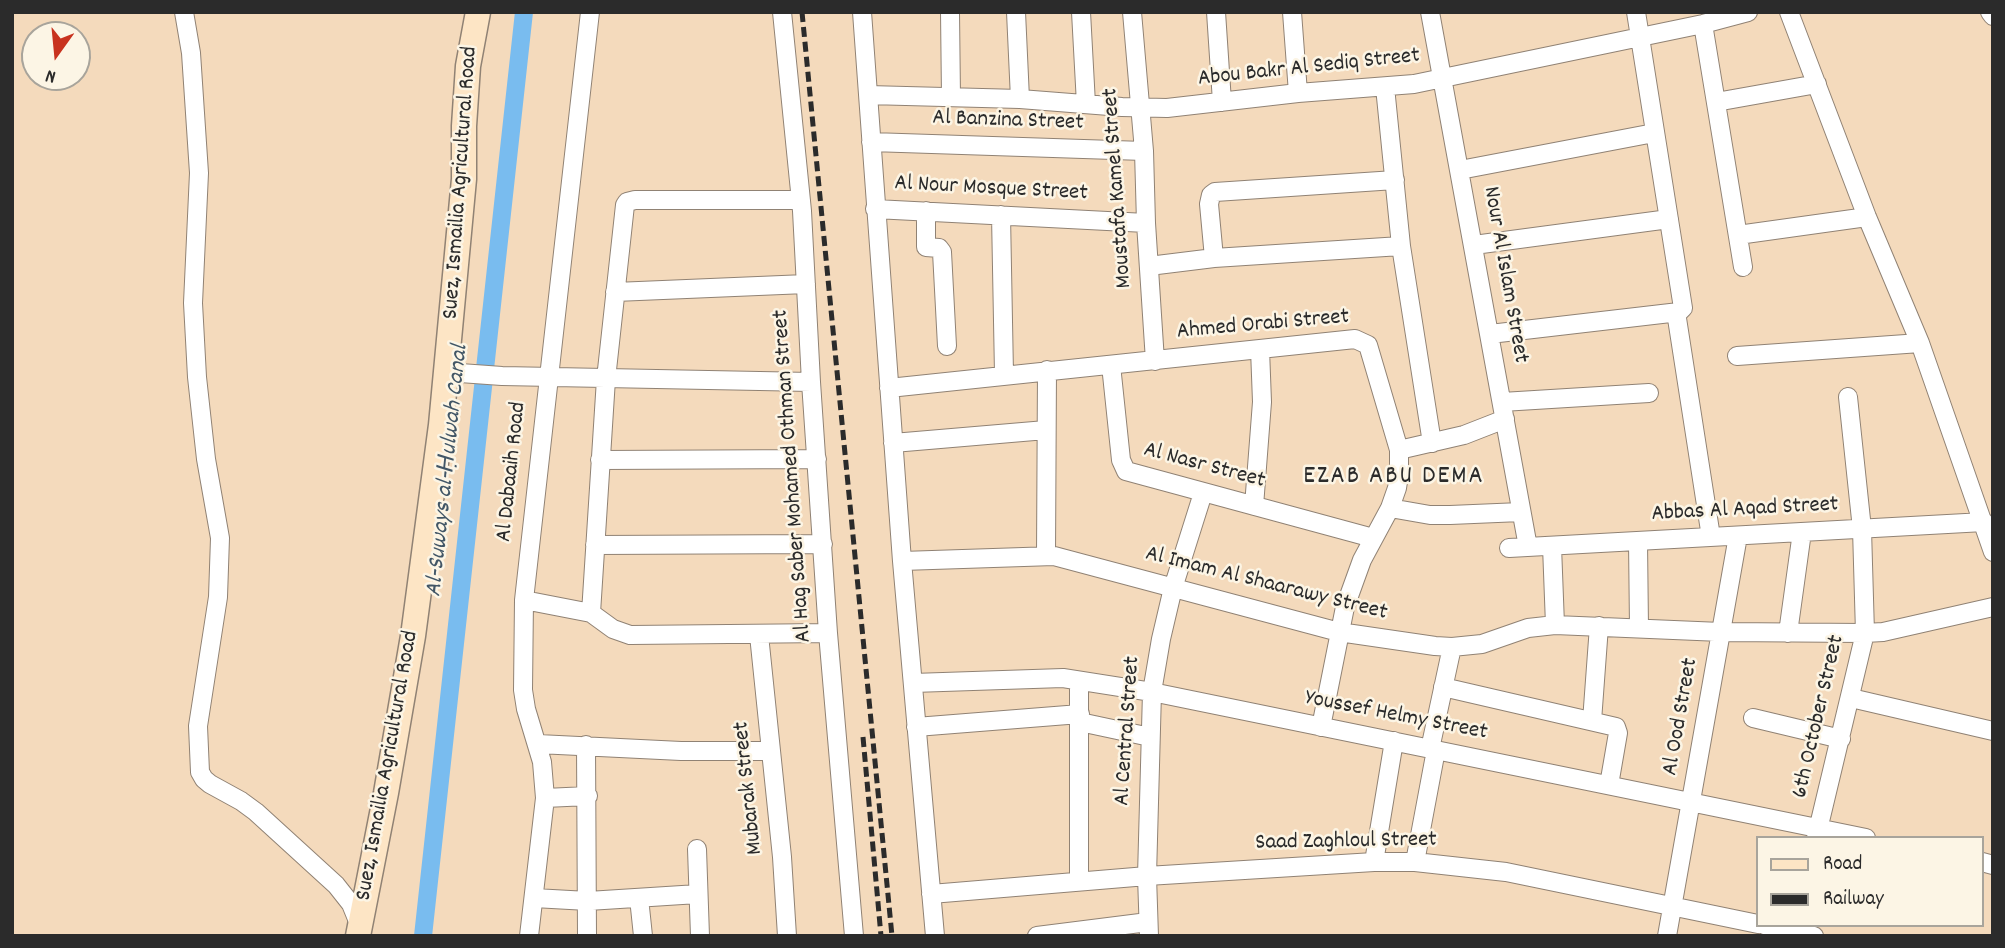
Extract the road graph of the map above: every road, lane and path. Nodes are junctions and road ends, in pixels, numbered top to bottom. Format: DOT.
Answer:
graph roads {
  1 [pos="184,12"];
  2 [pos="478,12"];
  3 [pos="590,12"];
  4 [pos="782,12"];
  5 [pos="862,12"];
  6 [pos="950,12"];
  7 [pos="1016,12"];
  8 [pos="1081,12"];
  9 [pos="1132,12"];
  10 [pos="1216,12"];
  11 [pos="1293,12"];
  12 [pos="1430,12"];
  13 [pos="1636,12"];
  14 [pos="1748,12"];
  15 [pos="1789,12"];
  16 [pos="1703,24"];
  17 [pos="1641,37"];
  18 [pos="1442,79"];
  19 [pos="1816,83"];
  20 [pos="1385,87"];
  21 [pos="1298,93"];
  22 [pos="868,95"];
  23 [pos="951,97"];
  24 [pos="1020,99"];
  25 [pos="1222,102"];
  26 [pos="1716,102"];
  27 [pos="1086,104"];
  28 [pos="1140,108"];
  29 [pos="1654,133"];
  30 [pos="871,142"];
  31 [pos="1144,151"];
  32 [pos="1460,170"];
  33 [pos="1395,180"];
  34 [pos="801,200"];
  35 [pos="875,209"];
  36 [pos="926,211"];
  37 [pos="1002,215"];
  38 [pos="1867,216"];
  39 [pos="1669,219"];
  40 [pos="1146,223"];
  41 [pos="1738,235"];
  42 [pos="1474,245"];
  43 [pos="1401,246"];
  44 [pos="1214,258"];
  45 [pos="1149,266"];
  46 [pos="1743,267"];
  47 [pos="806,284"];
  48 [pos="615,292"];
  49 [pos="1676,312"];
  50 [pos="1490,334"];
  51 [pos="1920,343"];
  52 [pos="947,346"];
  53 [pos="1260,349"];
  54 [pos="1737,356"];
  55 [pos="1155,360"];
  56 [pos="1111,365"];
  57 [pos="1048,370"];
  58 [pos="446,372"];
  59 [pos="1004,374"];
  60 [pos="547,377"];
  61 [pos="606,379"];
  62 [pos="811,382"];
  63 [pos="889,388"];
  64 [pos="1648,393"];
  65 [pos="1848,397"];
  66 [pos="1503,410"];
  67 [pos="1046,430"];
  68 [pos="893,443"];
  69 [pos="1432,443"];
  70 [pos="1398,450"];
  71 [pos="817,459"];
  72 [pos="600,460"];
  73 [pos="1203,493"];
  74 [pos="1254,506"];
  75 [pos="1390,508"];
  76 [pos="1521,512"];
  77 [pos="1987,526"];
  78 [pos="1862,529"];
  79 [pos="1802,532"];
  80 [pos="1738,536"];
  81 [pos="1711,537"];
  82 [pos="1373,538"];
  83 [pos="1638,541"];
  84 [pos="823,544"];
  85 [pos="595,545"];
  86 [pos="1552,546"];
  87 [pos="1528,547"];
  88 [pos="1509,548"];
  89 [pos="1993,552"];
  90 [pos="1046,555"];
  91 [pos="902,561"];
  92 [pos="1173,588"];
  93 [pos="524,600"];
  94 [pos="1993,607"];
  95 [pos="591,613"];
  96 [pos="1555,625"];
  97 [pos="1599,626"];
  98 [pos="1639,628"];
  99 [pos="1339,632"];
  100 [pos="1721,632"];
  101 [pos="828,633"];
  102 [pos="1788,633"];
  103 [pos="1865,634"];
  104 [pos="759,635"];
  105 [pos="1452,647"];
  106 [pos="1079,681"];
  107 [pos="913,683"];
  108 [pos="1443,687"];
  109 [pos="1152,692"];
  110 [pos="1851,698"];
  111 [pos="1080,718"];
  112 [pos="1753,718"];
  113 [pos="1592,721"];
  114 [pos="916,727"];
  115 [pos="1321,727"];
  116 [pos="1993,731"];
  117 [pos="1150,737"];
  118 [pos="1841,739"];
  119 [pos="1394,741"];
  120 [pos="538,744"];
  121 [pos="586,745"];
  122 [pos="1433,749"];
  123 [pos="771,751"];
  124 [pos="1609,785"];
  125 [pos="587,796"];
  126 [pos="545,798"];
  127 [pos="1692,802"];
  128 [pos="1817,833"];
  129 [pos="1846,836"];
  130 [pos="697,849"];
  131 [pos="1374,862"];
  132 [pos="1415,862"];
  133 [pos="1147,876"];
  134 [pos="1079,881"];
  135 [pos="698,894"];
  136 [pos="931,894"];
  137 [pos="534,898"];
  138 [pos="639,898"];
  139 [pos="588,901"];
  140 [pos="1672,906"];
  141 [pos="1756,924"];
  142 [pos="1794,928"];
  143 [pos="1149,929"];
  144 [pos="359,931"];
  145 [pos="529,936"];
  146 [pos="587,936"];
  147 [pos="643,936"];
  148 [pos="700,936"];
  149 [pos="787,936"];
  150 [pos="854,936"];
  151 [pos="935,936"];
  152 [pos="1037,936"];
  153 [pos="1667,936"];
  154 [pos="1814,936"];
  1 -- 144 [label="street"];
  2 -- 58 [label="main road, Suez, Ismailia Agricultural Road"];
  3 -- 60 [label="street, Al Dabaaih Road"];
  4 -- 34 [label="street, Al Hag Saber Mohamed Othman Street"];
  5 -- 22 [label="street"];
  6 -- 23 [label="street"];
  7 -- 24 [label="street"];
  8 -- 27 [label="street"];
  9 -- 28 [label="street, Moustafa Kamel Street"];
  10 -- 25 [label="street"];
  11 -- 21 [label="street"];
  12 -- 18 [label="street, Nour Al Islam Street"];
  13 -- 17 [label="street"];
  14 -- 16 [label="street, Abou Bakr Al Sediq Street"];
  15 -- 19 [label="street"];
  16 -- 17 [label="street, Abou Bakr Al Sediq Street"];
  16 -- 26 [label="street"];
  17 -- 18 [label="street, Abou Bakr Al Sediq Street"];
  17 -- 29 [label="street"];
  18 -- 20 [label="street, Abou Bakr Al Sediq Street"];
  18 -- 32 [label="street, Nour Al Islam Street"];
  19 -- 26 [label="street"];
  19 -- 38 [label="street"];
  20 -- 21 [label="street, Abou Bakr Al Sediq Street"];
  20 -- 33 [label="street"];
  21 -- 25 [label="street, Abou Bakr Al Sediq Street"];
  22 -- 23 [label="street, Abou Bakr Al Sediq Street"];
  22 -- 30 [label="street"];
  23 -- 24 [label="street, Abou Bakr Al Sediq Street"];
  24 -- 27 [label="street, Abou Bakr Al Sediq Street"];
  25 -- 28 [label="street, Abou Bakr Al Sediq Street"];
  26 -- 41 [label="street"];
  27 -- 28 [label="street, Abou Bakr Al Sediq Street"];
  28 -- 31 [label="street, Moustafa Kamel Street"];
  29 -- 32 [label="street"];
  29 -- 39 [label="street"];
  30 -- 31 [label="street, Al Banzina Street"];
  30 -- 35 [label="street"];
  31 -- 40 [label="street, Moustafa Kamel Street"];
  32 -- 42 [label="street, Nour Al Islam Street"];
  33 -- 43 [label="street"];
  33 -- 44 [label="street"];
  34 -- 47 [label="street, Al Hag Saber Mohamed Othman Street"];
  34 -- 48 [label="street"];
  35 -- 36 [label="street, Al Nour Mosque Street"];
  35 -- 63 [label="street"];
  36 -- 37 [label="street, Al Nour Mosque Street"];
  36 -- 52 [label="street"];
  37 -- 40 [label="street, Al Nour Mosque Street"];
  37 -- 59 [label="street"];
  38 -- 41 [label="street"];
  38 -- 51 [label="street"];
  39 -- 42 [label="street"];
  39 -- 49 [label="street"];
  40 -- 45 [label="street, Moustafa Kamel Street"];
  41 -- 46 [label="street"];
  42 -- 50 [label="street, Nour Al Islam Street"];
  43 -- 44 [label="street"];
  43 -- 69 [label="street"];
  44 -- 45 [label="street"];
  45 -- 55 [label="street, Moustafa Kamel Street"];
  47 -- 48 [label="street"];
  47 -- 62 [label="street, Al Hag Saber Mohamed Othman Street"];
  48 -- 61 [label="street"];
  49 -- 50 [label="street"];
  49 -- 81 [label="street"];
  50 -- 66 [label="street, Nour Al Islam Street"];
  51 -- 54 [label="street"];
  51 -- 77 [label="street"];
  53 -- 55 [label="street, Ahmed Orabi Street"];
  53 -- 70 [label="street, Ahmed Orabi Street"];
  53 -- 74 [label="street"];
  55 -- 56 [label="street, Ahmed Orabi Street"];
  56 -- 57 [label="street, Ahmed Orabi Street"];
  56 -- 73 [label="street, Al Nasr Street"];
  57 -- 59 [label="street, Ahmed Orabi Street"];
  57 -- 67 [label="street"];
  58 -- 60 [label="street"];
  58 -- 144 [label="main road, Suez, Ismailia Agricultural Road"];
  59 -- 63 [label="street, Ahmed Orabi Street"];
  60 -- 61 [label="street"];
  60 -- 93 [label="street, Al Dabaaih Road"];
  61 -- 62 [label="street"];
  61 -- 72 [label="street"];
  62 -- 71 [label="street, Al Hag Saber Mohamed Othman Street"];
  63 -- 68 [label="street"];
  64 -- 66 [label="street"];
  65 -- 78 [label="street, 6th October Street"];
  66 -- 69 [label="street"];
  66 -- 76 [label="street, Nour Al Islam Street"];
  67 -- 68 [label="street"];
  67 -- 90 [label="street"];
  68 -- 91 [label="street"];
  69 -- 70 [label="street"];
  70 -- 75 [label="street, Ahmed Orabi Street"];
  71 -- 72 [label="street"];
  71 -- 84 [label="street, Al Hag Saber Mohamed Othman Street"];
  72 -- 85 [label="street"];
  73 -- 74 [label="street, Al Nasr Street"];
  73 -- 92 [label="street, Al Central Street"];
  74 -- 82 [label="street, Al Nasr Street"];
  75 -- 76 [label="street"];
  75 -- 82 [label="street, Ahmed Orabi Street"];
  76 -- 87 [label="street, Nour Al Islam Street"];
  77 -- 78 [label="street, Abbas Al Aqad Street"];
  77 -- 89 [label="street"];
  78 -- 79 [label="street, Abbas Al Aqad Street"];
  78 -- 103 [label="street, 6th October Street"];
  79 -- 80 [label="street, Abbas Al Aqad Street"];
  79 -- 102 [label="street"];
  80 -- 81 [label="street, Abbas Al Aqad Street"];
  80 -- 100 [label="street, Al Ood Street"];
  81 -- 83 [label="street, Abbas Al Aqad Street"];
  82 -- 99 [label="street, Ahmed Orabi Street"];
  83 -- 86 [label="street, Abbas Al Aqad Street"];
  83 -- 98 [label="street"];
  84 -- 85 [label="street"];
  84 -- 101 [label="street, Al Hag Saber Mohamed Othman Street"];
  85 -- 95 [label="street"];
  86 -- 87 [label="street, Abbas Al Aqad Street"];
  86 -- 96 [label="street"];
  87 -- 88 [label="street, Abbas Al Aqad Street"];
  90 -- 91 [label="street, Al Imam Al Shaarawy Street"];
  90 -- 92 [label="street, Al Imam Al Shaarawy Street"];
  91 -- 107 [label="street"];
  92 -- 99 [label="street, Al Imam Al Shaarawy Street"];
  92 -- 109 [label="street, Al Central Street"];
  93 -- 95 [label="street"];
  93 -- 120 [label="street, Al Dabaaih Road"];
  94 -- 103 [label="street, Al Imam Al Shaarawy Street"];
  95 -- 104 [label="street"];
  96 -- 97 [label="street, Al Imam Al Shaarawy Street"];
  96 -- 105 [label="street, Al Imam Al Shaarawy Street"];
  97 -- 98 [label="street, Al Imam Al Shaarawy Street"];
  97 -- 113 [label="street"];
  98 -- 100 [label="street, Al Imam Al Shaarawy Street"];
  99 -- 105 [label="street, Al Imam Al Shaarawy Street"];
  99 -- 115 [label="street, Ahmed Orabi Street"];
  100 -- 102 [label="street, Al Imam Al Shaarawy Street"];
  100 -- 127 [label="street, Al Ood Street"];
  101 -- 104 [label="street"];
  101 -- 150 [label="street, Al Hag Saber Mohamed Othman Street"];
  102 -- 103 [label="street, Al Imam Al Shaarawy Street"];
  103 -- 110 [label="street, 6th October Street"];
  104 -- 123 [label="street, Mubarak Street"];
  105 -- 108 [label="street"];
  106 -- 107 [label="street, Youssef Helmy Street"];
  106 -- 109 [label="street, Youssef Helmy Street"];
  106 -- 111 [label="street"];
  107 -- 114 [label="street"];
  108 -- 113 [label="street"];
  108 -- 122 [label="street"];
  109 -- 115 [label="street, Youssef Helmy Street"];
  109 -- 117 [label="street, Al Central Street"];
  110 -- 116 [label="street"];
  110 -- 118 [label="street, 6th October Street"];
  111 -- 114 [label="street"];
  111 -- 117 [label="street"];
  111 -- 134 [label="street"];
  112 -- 118 [label="street"];
  113 -- 124 [label="street"];
  114 -- 136 [label="street"];
  115 -- 119 [label="street, Youssef Helmy Street"];
  117 -- 133 [label="street, Al Central Street"];
  118 -- 128 [label="street, 6th October Street"];
  119 -- 122 [label="street, Youssef Helmy Street"];
  119 -- 131 [label="street"];
  120 -- 121 [label="street"];
  120 -- 126 [label="street, Al Dabaaih Road"];
  121 -- 123 [label="street"];
  121 -- 125 [label="street"];
  122 -- 124 [label="street, Youssef Helmy Street"];
  122 -- 132 [label="street"];
  123 -- 149 [label="street, Mubarak Street"];
  124 -- 127 [label="street, Youssef Helmy Street"];
  125 -- 126 [label="street"];
  125 -- 139 [label="street"];
  126 -- 137 [label="street, Al Dabaaih Road"];
  127 -- 128 [label="street, Youssef Helmy Street"];
  127 -- 140 [label="street, Al Ood Street"];
  128 -- 129 [label="street, Youssef Helmy Street"];
  130 -- 135 [label="street"];
  131 -- 132 [label="street, Saad Zaghloul Street"];
  131 -- 133 [label="street, Saad Zaghloul Street"];
  132 -- 140 [label="street, Saad Zaghloul Street"];
  133 -- 134 [label="street, Saad Zaghloul Street"];
  133 -- 143 [label="street, Al Central Street"];
  134 -- 136 [label="street, Saad Zaghloul Street"];
  135 -- 138 [label="street"];
  135 -- 148 [label="street"];
  136 -- 151 [label="street"];
  137 -- 139 [label="street"];
  137 -- 145 [label="street, Al Dabaaih Road"];
  138 -- 139 [label="street"];
  138 -- 147 [label="street"];
  139 -- 146 [label="street"];
  140 -- 141 [label="street, Saad Zaghloul Street"];
  140 -- 153 [label="street, Al Ood Street"];
  142 -- 154 [label="street"];
  143 -- 152 [label="street"];
}
